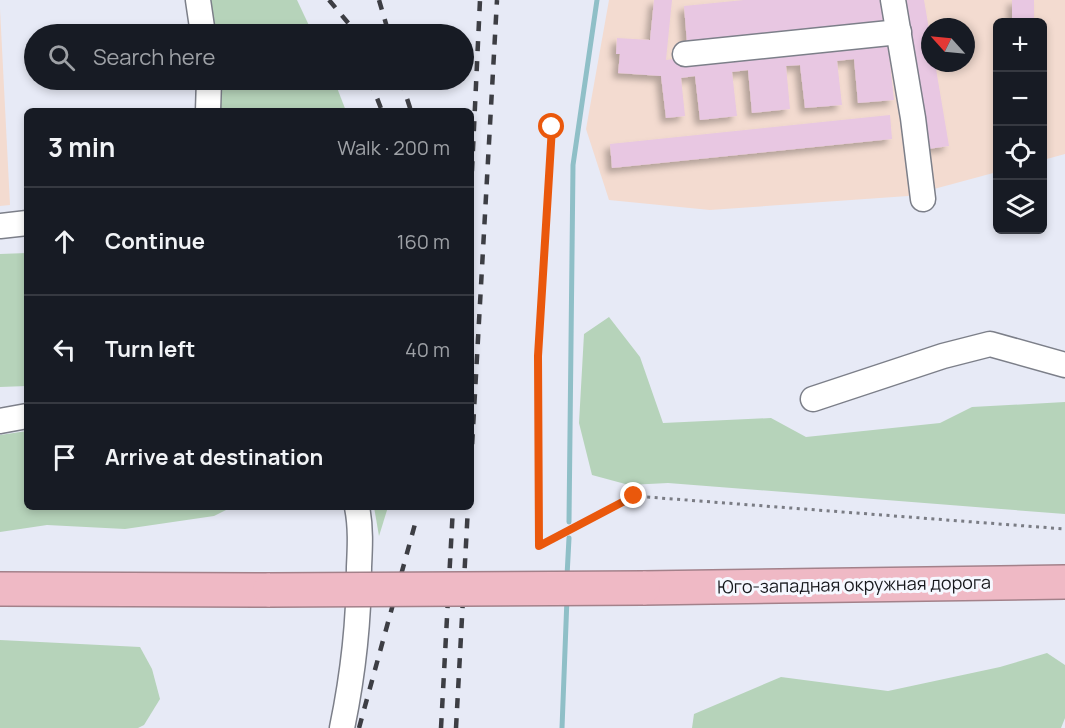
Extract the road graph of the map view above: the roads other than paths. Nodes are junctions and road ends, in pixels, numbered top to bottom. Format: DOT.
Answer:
graph roads {
  1 [pos="198,0"];
  2 [pos="893,0"];
  3 [pos="202,24"];
  4 [pos="898,32"];
  5 [pos="685,54"];
  6 [pos="209,90"];
  7 [pos="208,108"];
  8 [pos="923,199"];
  9 [pos="24,223"];
  10 [pos="0,226"];
  11 [pos="1065,365"];
  12 [pos="813,399"];
  13 [pos="24,417"];
  14 [pos="0,421"];
  15 [pos="358,510"];
  16 [pos="0,574"];
  17 [pos="1065,582"];
  18 [pos="0,589"];
  19 [pos="40,590"];
  20 [pos="342,728"];
  1 -- 3 [label="street"];
  2 -- 4 [label="street"];
  4 -- 5 [label="street"];
  4 -- 8 [label="street"];
  6 -- 7 [label="street"];
  9 -- 10 [label="street"];
  11 -- 12 [label="street"];
  13 -- 14 [label="street"];
  15 -- 20 [label="street"];
  16 -- 19 [label="street"];
  17 -- 19 [label="highway, Юго-западная окружная дорога, bridge"];
  18 -- 19 [label="highway"];
}
